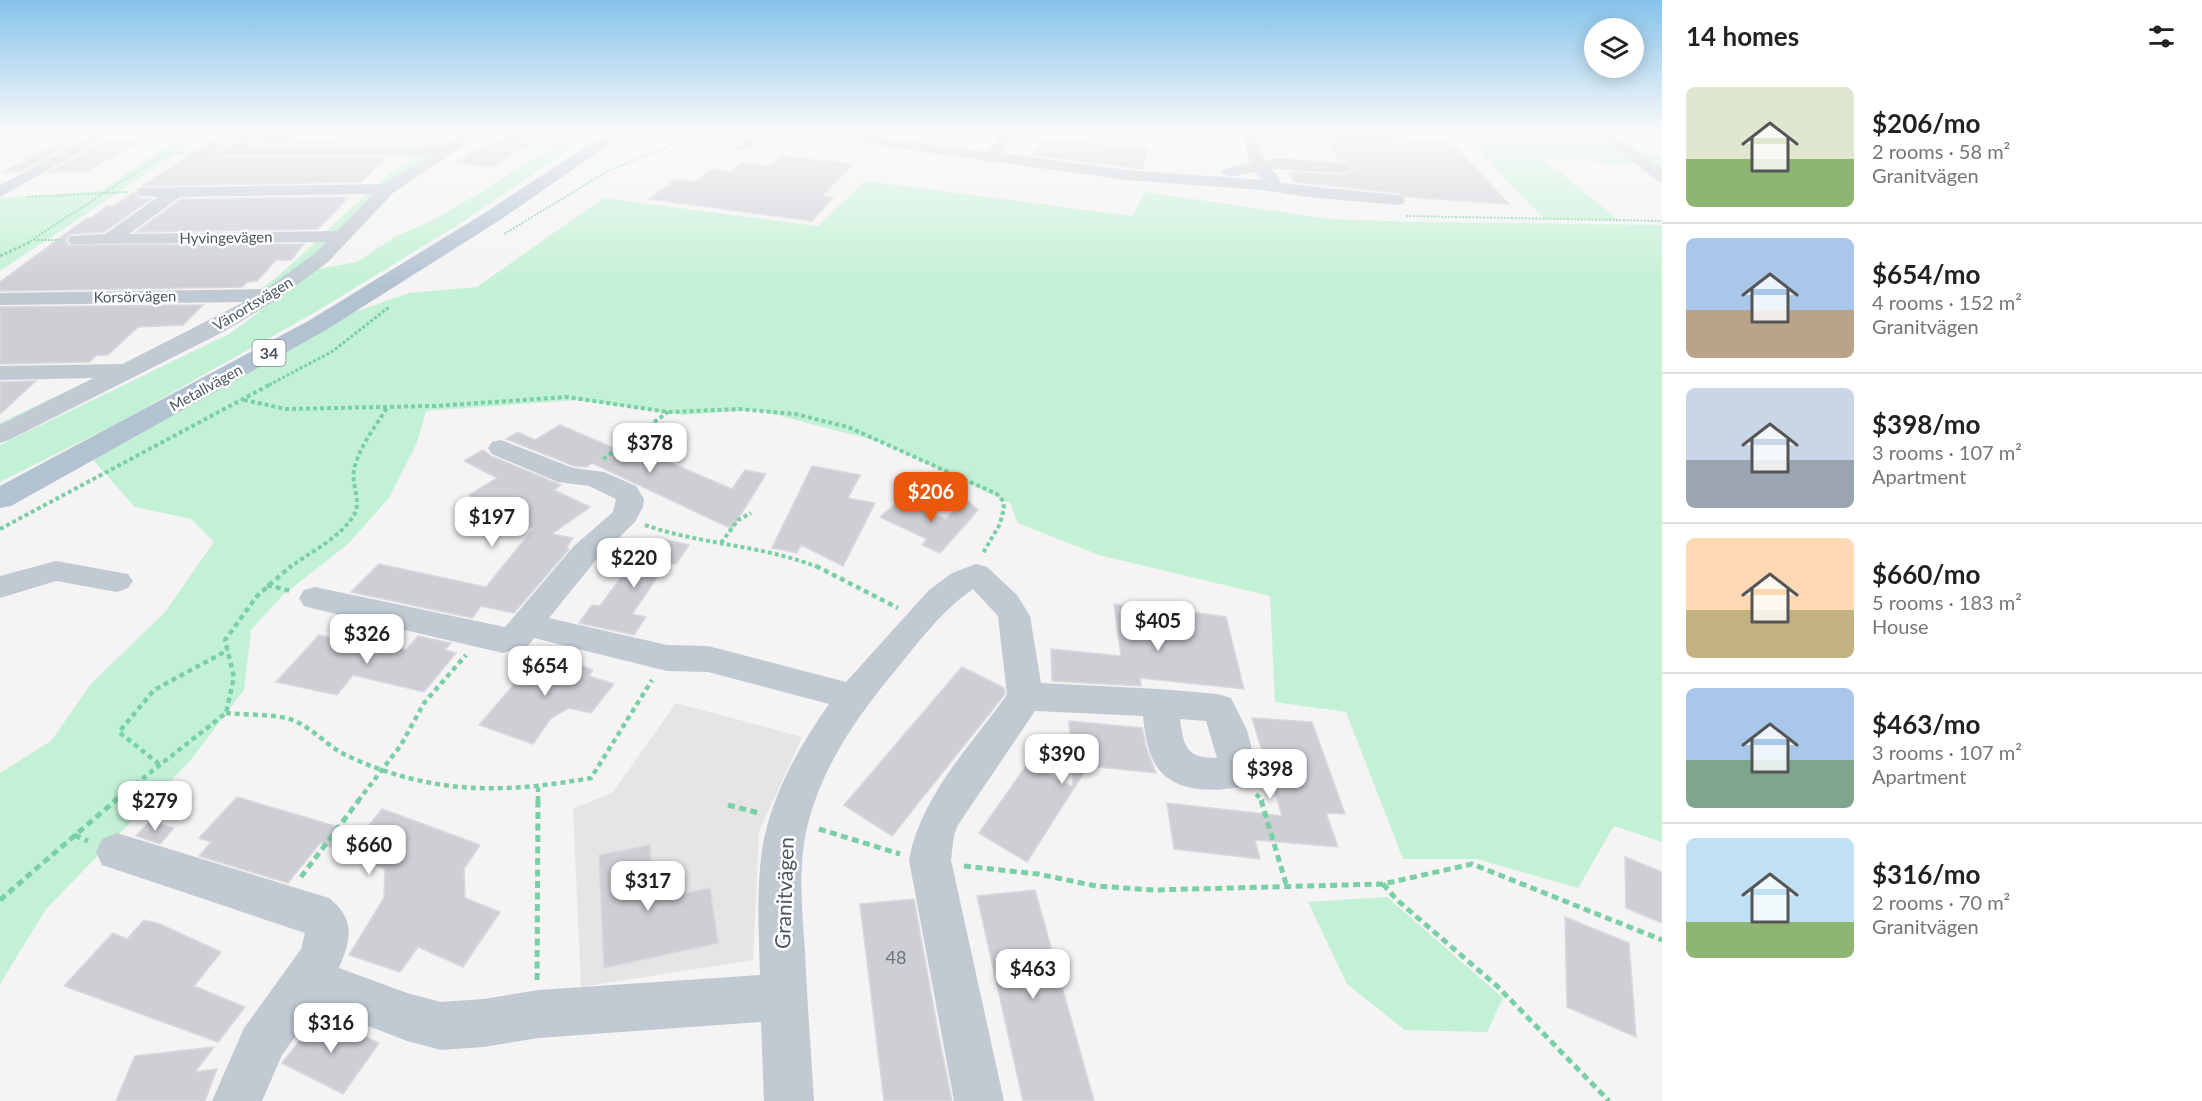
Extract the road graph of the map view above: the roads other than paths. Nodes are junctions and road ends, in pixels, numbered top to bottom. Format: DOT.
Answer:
graph roads {
  1 [pos="16,183"];
  2 [pos="396,183"];
  3 [pos="539,183"];
  4 [pos="543,183"];
  5 [pos="1239,183"];
  6 [pos="1273,183"];
  7 [pos="1274,187"];
  8 [pos="387,189"];
  9 [pos="177,191"];
  10 [pos="0,192"];
  11 [pos="144,192"];
  12 [pos="529,192"];
  13 [pos="1398,208"];
  14 [pos="342,236"];
  15 [pos="110,239"];
  16 [pos="77,240"];
  17 [pos="271,296"];
  18 [pos="0,299"];
  19 [pos="129,371"];
  20 [pos="0,373"];
  21 [pos="0,435"];
  22 [pos="501,448"];
  23 [pos="0,499"];
  24 [pos="117,580"];
  25 [pos="0,587"];
  26 [pos="315,598"];
  27 [pos="527,625"];
  28 [pos="852,697"];
  29 [pos="1025,697"];
  30 [pos="1159,703"];
  31 [pos="117,852"];
  32 [pos="310,980"];
  33 [pos="783,997"];
  34 [pos="237,1101"];
  35 [pos="789,1101"];
  36 [pos="980,1101"];
  1 -- 10 [label="street"];
  2 -- 8 [label="street, Vänortsvägen"];
  3 -- 12 [label="main road, Metallvägen / 34"];
  4 -- 12 [label="main road, Metallvägen / 34"];
  5 -- 7 [label="street"];
  6 -- 7 [label="street"];
  7 -- 13 [label="street"];
  8 -- 9 [label="street"];
  8 -- 14 [label="street, Vänortsvägen"];
  9 -- 11 [label="street"];
  9 -- 15 [label="street"];
  12 -- 23 [label="main road, Metallvägen / 34"];
  14 -- 15 [label="street, Hyvingevägen"];
  14 -- 17 [label="street, Vänortsvägen"];
  15 -- 16 [label="street, Hyvingevägen"];
  17 -- 18 [label="street, Korsörvägen"];
  17 -- 19 [label="street, Vänortsvägen"];
  19 -- 20 [label="street"];
  19 -- 21 [label="street, Vänortsvägen"];
  22 -- 27 [label="street"];
  24 -- 25 [label="street"];
  26 -- 27 [label="street"];
  27 -- 28 [label="street"];
  28 -- 29 [label="street, Granitvägen"];
  28 -- 33 [label="street, Granitvägen"];
  29 -- 30 [label="street"];
  29 -- 36 [label="street"];
  30 -- 30 [label="street"];
  31 -- 32 [label="street"];
  32 -- 33 [label="street"];
  32 -- 34 [label="street"];
  33 -- 35 [label="street, Granitvägen"];
}
